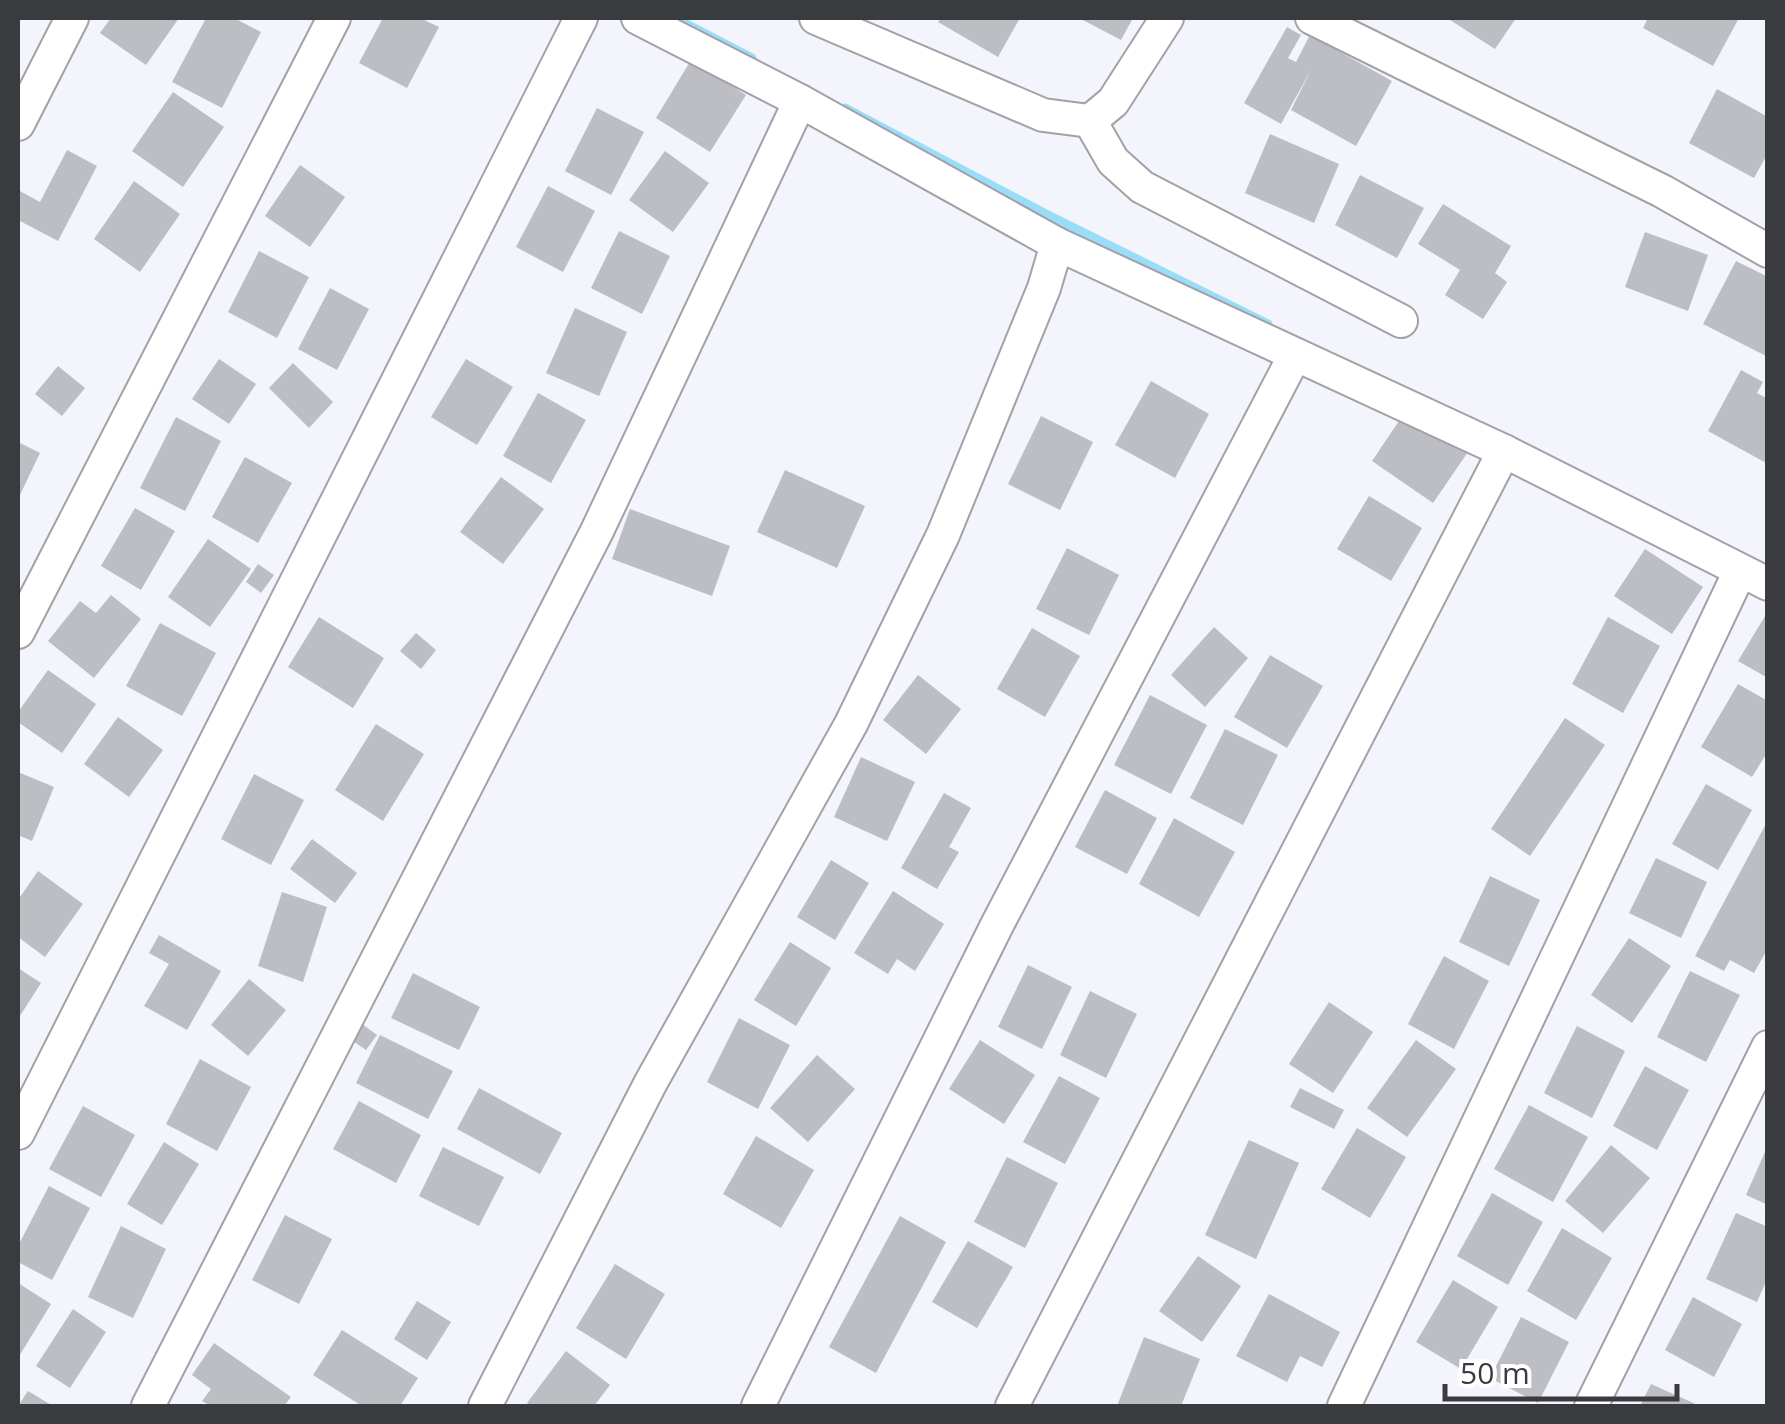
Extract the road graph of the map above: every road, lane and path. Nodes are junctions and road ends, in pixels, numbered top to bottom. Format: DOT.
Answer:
graph roads {
  1 [pos="72,18"];
  2 [pos="334,18"];
  3 [pos="581,18"];
  4 [pos="638,18"];
  5 [pos="816,18"];
  6 [pos="1167,18"];
  7 [pos="1312,18"];
  8 [pos="800,101"];
  9 [pos="1090,121"];
  10 [pos="18,124"];
  11 [pos="1058,244"];
  12 [pos="1768,251"];
  13 [pos="1401,321"];
  14 [pos="1295,354"];
  15 [pos="1504,451"];
  16 [pos="1754,578"];
  17 [pos="18,632"];
  18 [pos="1768,1047"];
  19 [pos="18,1133"];
  20 [pos="148,1406"];
  21 [pos="485,1406"];
  22 [pos="758,1406"];
  23 [pos="1012,1406"];
  24 [pos="1344,1406"];
  25 [pos="1590,1406"];
  1 -- 10 [label="street"];
  2 -- 17 [label="street"];
  3 -- 19 [label="street"];
  4 -- 8 [label="street"];
  5 -- 9 [label="street"];
  6 -- 9 [label="street"];
  7 -- 12 [label="street"];
  8 -- 11 [label="street"];
  8 -- 20 [label="street"];
  9 -- 13 [label="street"];
  11 -- 14 [label="street"];
  11 -- 21 [label="street"];
  14 -- 15 [label="street"];
  14 -- 22 [label="street"];
  15 -- 16 [label="street"];
  15 -- 23 [label="street"];
  16 -- 24 [label="street"];
  18 -- 25 [label="street"];
}
